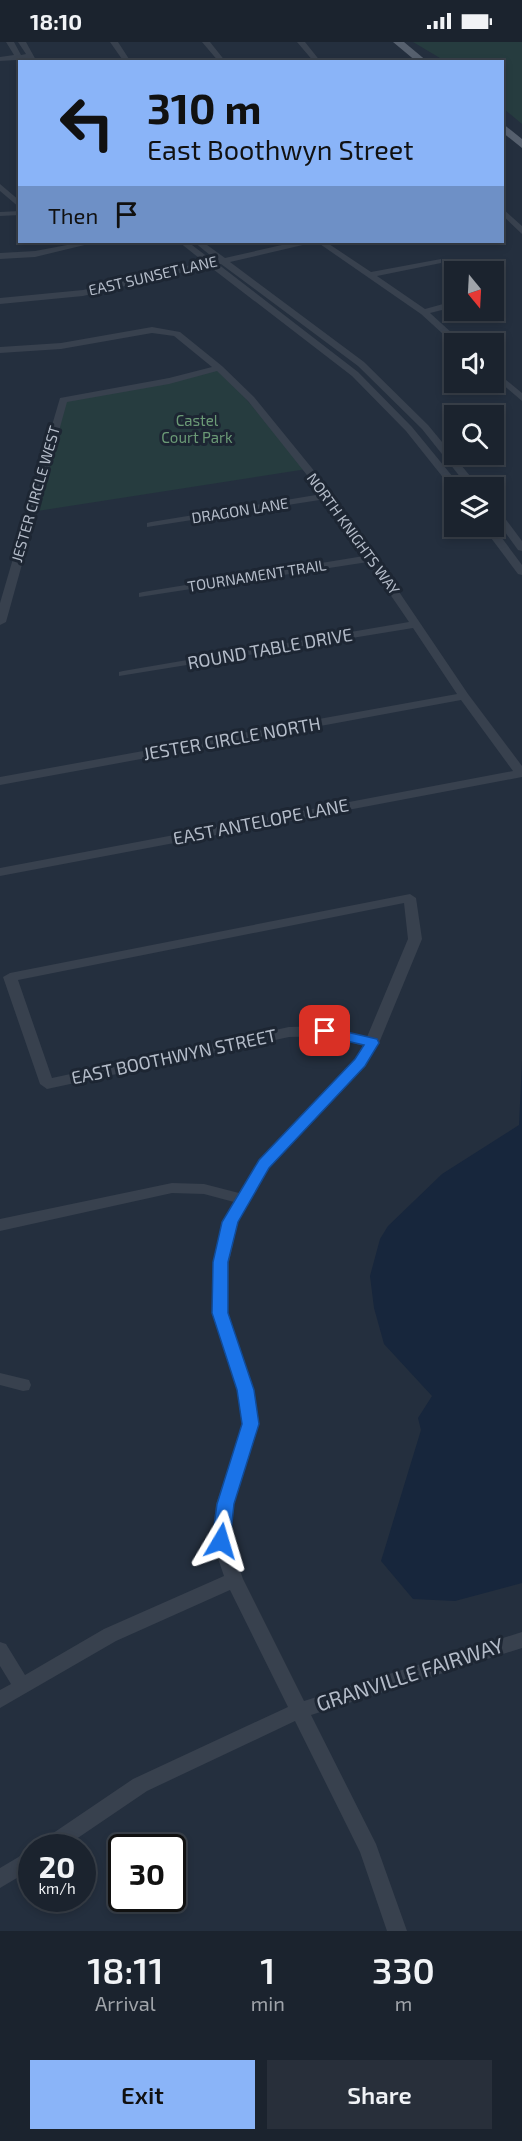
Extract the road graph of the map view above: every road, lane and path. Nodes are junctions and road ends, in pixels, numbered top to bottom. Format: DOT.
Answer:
graph roads {
  1 [pos="10,42"];
  2 [pos="22,42"];
  3 [pos="114,42"];
  4 [pos="206,42"];
  5 [pos="301,42"];
  6 [pos="398,42"];
  7 [pos="0,59"];
  8 [pos="20,59"];
  9 [pos="32,59"];
  10 [pos="128,60"];
  11 [pos="221,60"];
  12 [pos="316,60"];
  13 [pos="421,60"];
  14 [pos="504,128"];
  15 [pos="522,145"];
  16 [pos="0,186"];
  17 [pos="18,204"];
  18 [pos="504,212"];
  19 [pos="18,213"];
  20 [pos="0,214"];
  21 [pos="522,231"];
  22 [pos="185,243"];
  23 [pos="199,243"];
  24 [pos="299,243"];
  25 [pos="323,243"];
  26 [pos="65,244"];
  27 [pos="0,256"];
  28 [pos="218,261"];
  29 [pos="438,261"];
  30 [pos="370,274"];
  31 [pos="0,302"];
  32 [pos="444,307"];
  33 [pos="424,312"];
  34 [pos="448,333"];
  35 [pos="0,350"];
  36 [pos="219,368"];
  37 [pos="504,382"];
  38 [pos="390,392"];
  39 [pos="377,395"];
  40 [pos="522,398"];
  41 [pos="447,477"];
  42 [pos="466,477"];
  43 [pos="329,496"];
  44 [pos="504,524"];
  45 [pos="151,525"];
  46 [pos="513,536"];
  47 [pos="497,538"];
  48 [pos="522,548"];
  49 [pos="371,558"];
  50 [pos="522,572"];
  51 [pos="143,595"];
  52 [pos="0,622"];
  53 [pos="417,624"];
  54 [pos="123,674"];
  55 [pos="464,696"];
  56 [pos="521,773"];
  57 [pos="0,781"];
  58 [pos="0,872"];
  59 [pos="372,1043"];
  60 [pos="242,1199"];
  61 [pos="0,1225"];
  62 [pos="0,1379"];
  63 [pos="23,1385"];
  64 [pos="234,1580"];
  65 [pos="522,1640"];
  66 [pos="0,1650"];
  67 [pos="22,1686"];
  68 [pos="0,1700"];
  69 [pos="298,1711"];
  70 [pos="68,1834"];
  71 [pos="18,1867"];
  72 [pos="0,1879"];
  73 [pos="397,1931"];
  1 -- 8 [label="street"];
  2 -- 9 [label="street"];
  3 -- 10 [label="street"];
  4 -- 11 [label="street"];
  5 -- 12 [label="street"];
  6 -- 13 [label="main road"];
  7 -- 8 [label="street"];
  8 -- 9 [label="street"];
  14 -- 15 [label="main road"];
  16 -- 17 [label="street"];
  18 -- 21 [label="street"];
  19 -- 20 [label="street"];
  22 -- 28 [label="street"];
  23 -- 28 [label="street"];
  24 -- 28 [label="street, EAST SUNSET LANE"];
  25 -- 30 [label="street"];
  26 -- 27 [label="street"];
  28 -- 31 [label="street, EAST SUNSET LANE"];
  28 -- 38 [label="street"];
  28 -- 39 [label="street"];
  29 -- 30 [label="street"];
  30 -- 33 [label="street"];
  32 -- 33 [label="street"];
  33 -- 34 [label="street"];
  35 -- 36 [label="street, NORTH KNIGHTS WAY"];
  36 -- 43 [label="street, NORTH KNIGHTS WAY"];
  36 -- 52 [label="street, JESTER CIRCLE WEST"];
  37 -- 40 [label="street"];
  38 -- 39 [label="street"];
  38 -- 42 [label="street"];
  39 -- 41 [label="street"];
  43 -- 45 [label="street, DRAGON LANE"];
  43 -- 49 [label="street, NORTH KNIGHTS WAY"];
  44 -- 46 [label="street"];
  46 -- 47 [label="street"];
  46 -- 48 [label="street"];
  47 -- 50 [label="street"];
  49 -- 51 [label="street, TOURNAMENT TRAIL"];
  49 -- 53 [label="street, NORTH KNIGHTS WAY"];
  53 -- 54 [label="street, ROUND TABLE DRIVE"];
  53 -- 55 [label="street, NORTH KNIGHTS WAY"];
  55 -- 56 [label="street, NORTH KNIGHTS WAY"];
  55 -- 57 [label="street, JESTER CIRCLE NORTH"];
  56 -- 58 [label="street, EAST ANTELOPE LANE"];
  59 -- 59 [label="street, EAST BOOTHWYN STREET"];
  59 -- 60 [label="street"];
  60 -- 61 [label="street"];
  60 -- 64 [label="street"];
  62 -- 63 [label="street"];
  64 -- 67 [label="street"];
  64 -- 69 [label="street"];
  65 -- 69 [label="street, GRANVILLE FAIRWAY"];
  66 -- 67 [label="street"];
  67 -- 68 [label="street"];
  69 -- 70 [label="street, GRANVILLE FAIRWAY"];
  69 -- 73 [label="street"];
  71 -- 72 [label="street"];
}
